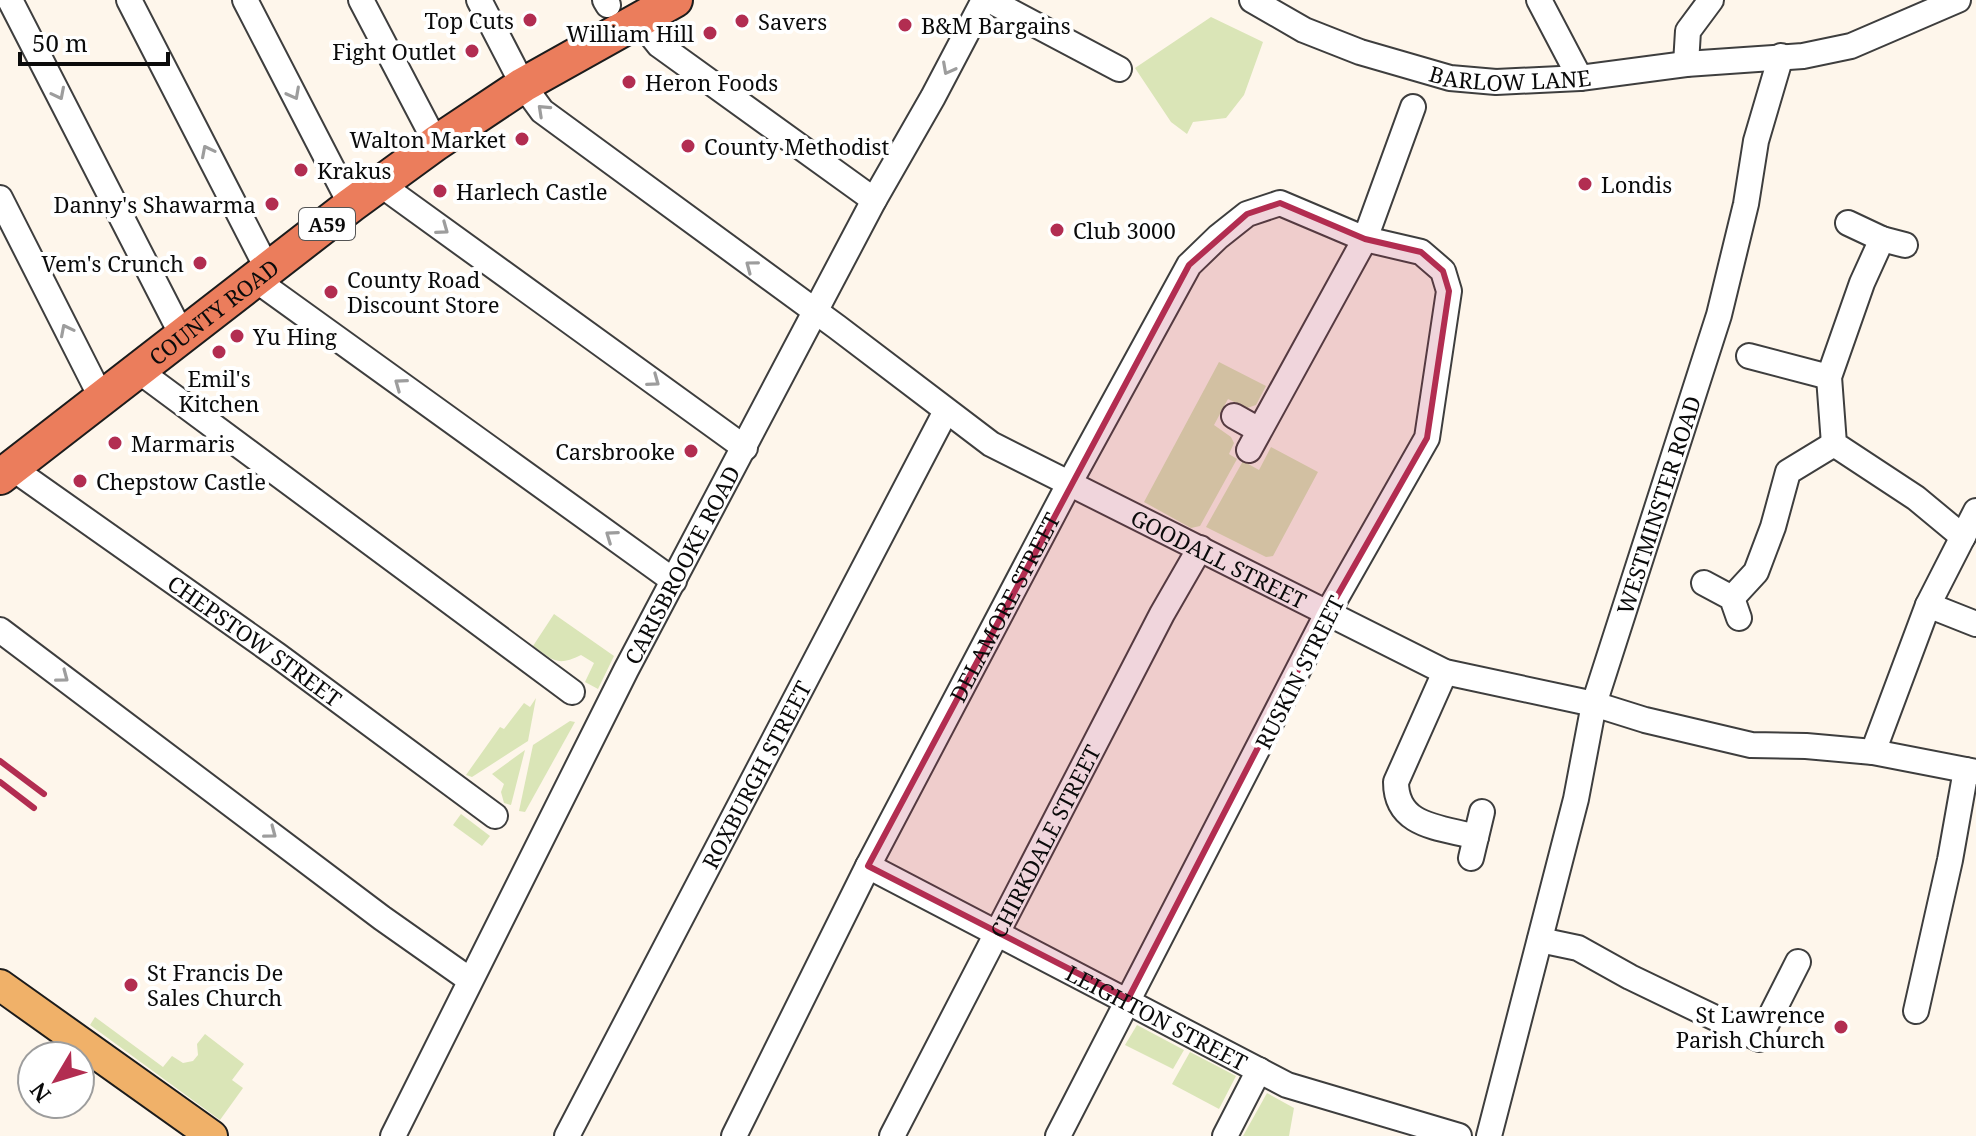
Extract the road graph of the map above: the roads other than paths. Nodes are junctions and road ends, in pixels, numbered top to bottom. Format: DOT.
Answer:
graph roads {
  1 [pos="10,0"];
  2 [pos="129,0"];
  3 [pos="245,0"];
  4 [pos="361,0"];
  5 [pos="479,0"];
  6 [pos="675,0"];
  7 [pos="987,0"];
  8 [pos="1252,0"];
  9 [pos="1539,0"];
  10 [pos="1711,0"];
  11 [pos="1958,0"];
  12 [pos="639,20"];
  13 [pos="1781,56"];
  14 [pos="1686,64"];
  15 [pos="1119,69"];
  16 [pos="1580,78"];
  17 [pos="523,85"];
  18 [pos="1413,107"];
  19 [pos="436,143"];
  20 [pos="380,184"];
  21 [pos="0,198"];
  22 [pos="874,200"];
  23 [pos="351,205"];
  24 [pos="1848,223"];
  25 [pos="1365,239"];
  26 [pos="262,275"];
  27 [pos="814,313"];
  28 [pos="183,337"];
  29 [pos="1749,356"];
  30 [pos="139,371"];
  31 [pos="1829,377"];
  32 [pos="102,399"];
  33 [pos="946,411"];
  34 [pos="1234,416"];
  35 [pos="1834,444"];
  36 [pos="745,448"];
  37 [pos="6,473"];
  38 [pos="1069,484"];
  39 [pos="1976,511"];
  40 [pos="1963,537"];
  41 [pos="1200,548"];
  42 [pos="674,581"];
  43 [pos="1704,583"];
  44 [pos="1928,605"];
  45 [pos="1328,612"];
  46 [pos="1976,624"];
  47 [pos="0,630"];
  48 [pos="1445,672"];
  49 [pos="572,692"];
  50 [pos="1594,704"];
  51 [pos="1873,752"];
  52 [pos="1971,771"];
  53 [pos="1482,812"];
  54 [pos="495,816"];
  55 [pos="868,866"];
  56 [pos="999,934"];
  57 [pos="1540,940"];
  58 [pos="1798,962"];
  59 [pos="470,980"];
  60 [pos="0,985"];
  61 [pos="1128,999"];
  62 [pos="1916,1011"];
  63 [pos="1259,1070"];
  64 [pos="739,1134"];
  65 [pos="212,1136"];
  66 [pos="393,1136"];
  67 [pos="567,1136"];
  68 [pos="892,1136"];
  69 [pos="1058,1136"];
  70 [pos="1225,1136"];
  71 [pos="1459,1136"];
  72 [pos="1489,1136"];
  1 -- 28 [label="street, one-way"];
  26 -- 2 [label="street, one-way"];
  3 -- 23 [label="street, one-way"];
  4 -- 19 [label="street"];
  5 -- 17 [label="street, GOODALL STREET"];
  6 -- 12 [label="highway, COUNTY ROAD / A59"];
  7 -- 15 [label="street"];
  7 -- 22 [label="street, CARISBROOKE ROAD, one-way"];
  8 -- 16 [label="street, BARLOW LANE"];
  9 -- 16 [label="street"];
  10 -- 14 [label="street"];
  11 -- 13 [label="street"];
  12 -- 17 [label="highway, COUNTY ROAD / A59"];
  12 -- 22 [label="street"];
  13 -- 14 [label="street, BARLOW LANE"];
  13 -- 50 [label="street, WESTMINSTER ROAD"];
  14 -- 16 [label="street, BARLOW LANE"];
  17 -- 19 [label="highway, COUNTY ROAD / A59"];
  27 -- 17 [label="street, GOODALL STREET, one-way"];
  18 -- 25 [label="street"];
  19 -- 20 [label="highway, COUNTY ROAD / A59"];
  20 -- 23 [label="highway, COUNTY ROAD / A59"];
  20 -- 36 [label="street, one-way"];
  32 -- 21 [label="street, one-way"];
  22 -- 27 [label="street, CARISBROOKE ROAD"];
  23 -- 26 [label="highway, COUNTY ROAD / A59"];
  24 -- 31 [label="street"];
  25 -- 34 [label="street"];
  25 -- 38 [label="street, DELAMORE STREET"];
  25 -- 45 [label="street, RUSKIN STREET"];
  26 -- 28 [label="highway, COUNTY ROAD / A59"];
  42 -- 26 [label="street, one-way"];
  27 -- 33 [label="street, GOODALL STREET"];
  27 -- 36 [label="street, CARISBROOKE ROAD"];
  28 -- 30 [label="highway, COUNTY ROAD / A59"];
  29 -- 31 [label="street"];
  30 -- 32 [label="highway, COUNTY ROAD / A59"];
  30 -- 49 [label="street"];
  31 -- 35 [label="street"];
  32 -- 37 [label="highway, COUNTY ROAD / A59"];
  33 -- 38 [label="street, GOODALL STREET"];
  33 -- 67 [label="street, ROXBURGH STREET"];
  35 -- 40 [label="street"];
  35 -- 43 [label="street"];
  36 -- 42 [label="street, CARISBROOKE ROAD"];
  37 -- 54 [label="street, CHEPSTOW STREET"];
  38 -- 41 [label="street, GOODALL STREET"];
  38 -- 55 [label="street, DELAMORE STREET"];
  39 -- 40 [label="street"];
  40 -- 44 [label="street"];
  41 -- 45 [label="street, GOODALL STREET"];
  41 -- 56 [label="street, CHIRKDALE STREET"];
  42 -- 59 [label="street, CARISBROOKE ROAD"];
  44 -- 46 [label="street"];
  44 -- 51 [label="street"];
  45 -- 48 [label="street, GOODALL STREET"];
  45 -- 61 [label="street, RUSKIN STREET"];
  47 -- 59 [label="street, one-way"];
  48 -- 50 [label="street, GOODALL STREET"];
  48 -- 53 [label="street"];
  50 -- 51 [label="street, GOODALL STREET"];
  50 -- 57 [label="street, WESTMINSTER ROAD"];
  51 -- 52 [label="street, GOODALL STREET"];
  52 -- 62 [label="street"];
  55 -- 56 [label="street, LEIGHTON STREET"];
  55 -- 64 [label="street, DELAMORE STREET"];
  56 -- 61 [label="street, LEIGHTON STREET"];
  56 -- 68 [label="street, CHIRKDALE STREET"];
  57 -- 58 [label="street"];
  57 -- 72 [label="street, WESTMINSTER ROAD"];
  59 -- 66 [label="street, CARISBROOKE ROAD"];
  60 -- 65 [label="main road"];
  61 -- 63 [label="street, LEIGHTON STREET"];
  61 -- 69 [label="street, RUSKIN STREET"];
  63 -- 70 [label="street"];
  63 -- 71 [label="street, LEIGHTON STREET"];
}
